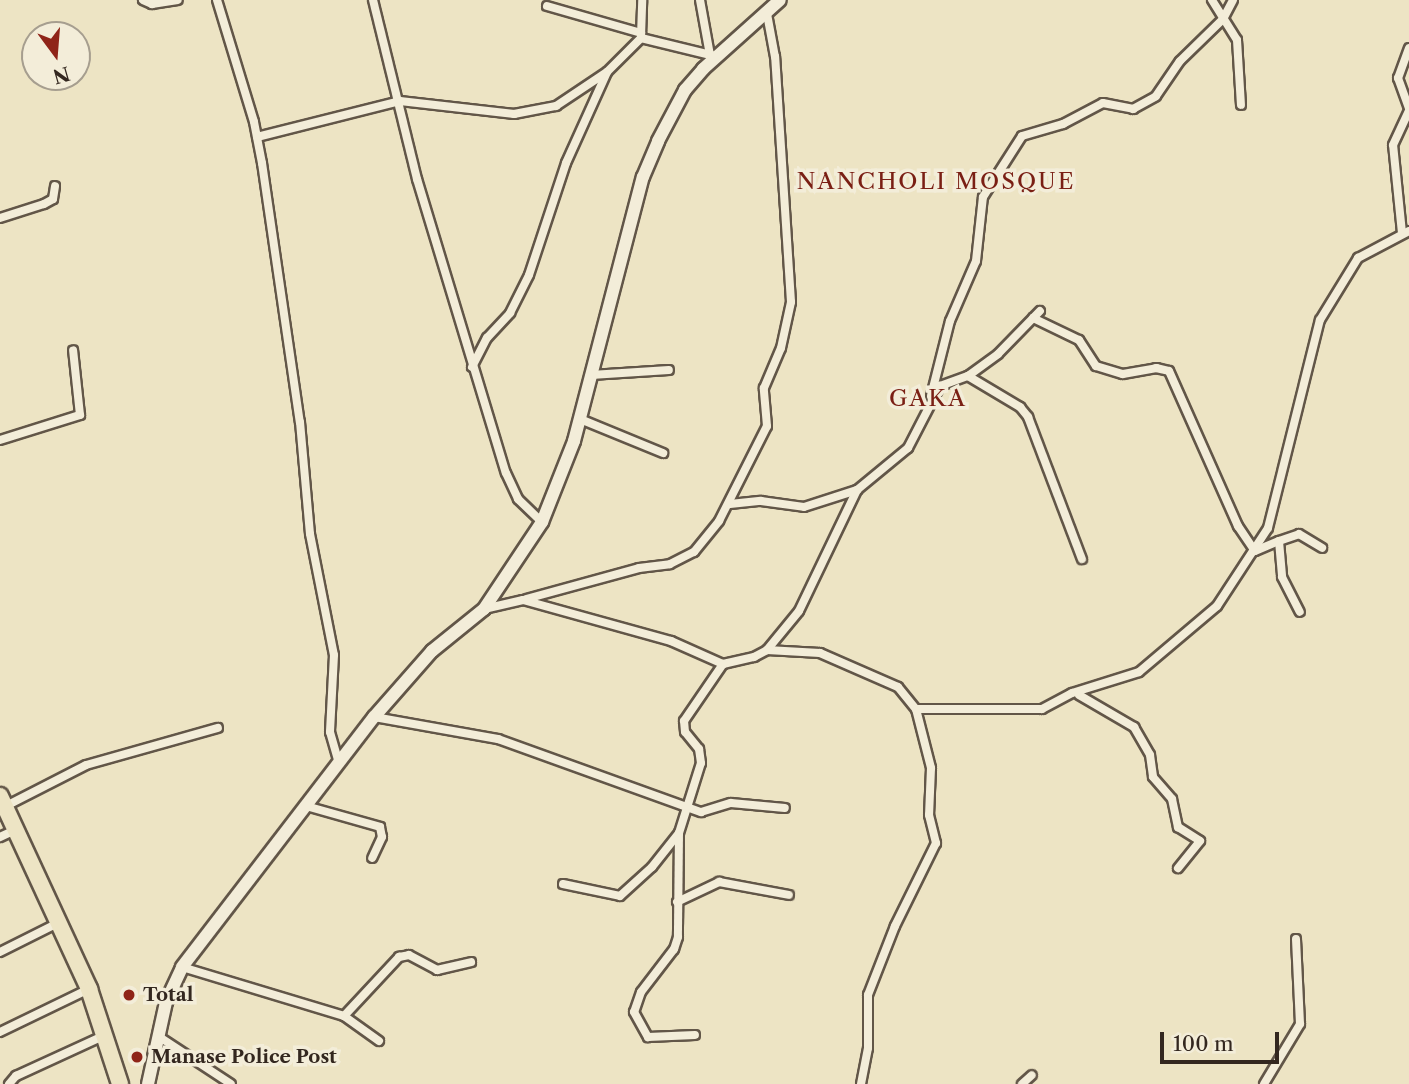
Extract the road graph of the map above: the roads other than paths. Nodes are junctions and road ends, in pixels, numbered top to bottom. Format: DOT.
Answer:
graph roads {
  1 [pos="143,0"];
  2 [pos="178,0"];
  3 [pos="217,0"];
  4 [pos="373,0"];
  5 [pos="642,0"];
  6 [pos="700,0"];
  7 [pos="780,0"];
  8 [pos="1212,0"];
  9 [pos="1233,0"];
  10 [pos="547,6"];
  11 [pos="767,14"];
  12 [pos="1223,19"];
  13 [pos="641,36"];
  14 [pos="1409,48"];
  15 [pos="713,56"];
  16 [pos="607,72"];
  17 [pos="400,101"];
  18 [pos="1241,105"];
  19 [pos="1409,109"];
  20 [pos="257,137"];
  21 [pos="55,187"];
  22 [pos="0,218"];
  23 [pos="1406,232"];
  24 [pos="1040,311"];
  25 [pos="1033,318"];
  26 [pos="73,350"];
  27 [pos="472,367"];
  28 [pos="669,370"];
  29 [pos="591,374"];
  30 [pos="968,376"];
  31 [pos="932,399"];
  32 [pos="580,419"];
  33 [pos="0,440"];
  34 [pos="663,453"];
  35 [pos="857,490"];
  36 [pos="730,504"];
  37 [pos="542,522"];
  38 [pos="1279,541"];
  39 [pos="1322,548"];
  40 [pos="1255,551"];
  41 [pos="1082,559"];
  42 [pos="523,600"];
  43 [pos="484,609"];
  44 [pos="1300,612"];
  45 [pos="767,650"];
  46 [pos="723,664"];
  47 [pos="1079,695"];
  48 [pos="916,709"];
  49 [pos="374,717"];
  50 [pos="218,728"];
  51 [pos="339,763"];
  52 [pos="2,802"];
  53 [pos="306,806"];
  54 [pos="689,807"];
  55 [pos="785,808"];
  56 [pos="15,830"];
  57 [pos="679,833"];
  58 [pos="0,837"];
  59 [pos="372,858"];
  60 [pos="1178,868"];
  61 [pos="563,884"];
  62 [pos="789,895"];
  63 [pos="677,902"];
  64 [pos="60,922"];
  65 [pos="1296,939"];
  66 [pos="0,952"];
  67 [pos="471,962"];
  68 [pos="182,967"];
  69 [pos="89,989"];
  70 [pos="344,1016"];
  71 [pos="0,1032"];
  72 [pos="107,1034"];
  73 [pos="695,1035"];
  74 [pos="158,1036"];
  75 [pos="379,1041"];
  76 [pos="1032,1075"];
  77 [pos="9,1084"];
  78 [pos="120,1084"];
  79 [pos="148,1084"];
  80 [pos="231,1084"];
  81 [pos="861,1084"];
  82 [pos="1021,1084"];
  83 [pos="1264,1084"];
  1 -- 2 [label="street"];
  3 -- 20 [label="street"];
  4 -- 17 [label="street"];
  5 -- 13 [label="street"];
  6 -- 15 [label="street"];
  7 -- 11 [label="street"];
  8 -- 12 [label="street"];
  9 -- 12 [label="street"];
  10 -- 13 [label="street"];
  11 -- 15 [label="street"];
  11 -- 36 [label="street"];
  12 -- 18 [label="street"];
  12 -- 31 [label="street"];
  13 -- 15 [label="street"];
  13 -- 16 [label="street"];
  14 -- 19 [label="street"];
  15 -- 29 [label="street"];
  16 -- 17 [label="street"];
  16 -- 27 [label="street"];
  17 -- 20 [label="street"];
  17 -- 27 [label="street"];
  19 -- 23 [label="street"];
  20 -- 51 [label="street"];
  21 -- 22 [label="street"];
  23 -- 40 [label="street"];
  24 -- 25 [label="street"];
  25 -- 30 [label="street"];
  25 -- 40 [label="street"];
  26 -- 33 [label="street"];
  27 -- 37 [label="street"];
  28 -- 29 [label="street"];
  29 -- 32 [label="street"];
  30 -- 31 [label="street"];
  30 -- 41 [label="street"];
  31 -- 35 [label="street"];
  32 -- 34 [label="street"];
  32 -- 37 [label="street"];
  35 -- 36 [label="street"];
  35 -- 45 [label="street"];
  36 -- 42 [label="street"];
  37 -- 43 [label="street"];
  38 -- 39 [label="street"];
  38 -- 40 [label="street"];
  38 -- 44 [label="street"];
  40 -- 47 [label="street"];
  42 -- 43 [label="street"];
  42 -- 46 [label="street"];
  43 -- 49 [label="street"];
  45 -- 46 [label="street"];
  45 -- 48 [label="street"];
  46 -- 54 [label="street"];
  47 -- 48 [label="street"];
  47 -- 60 [label="street"];
  48 -- 81 [label="street"];
  49 -- 51 [label="street"];
  49 -- 54 [label="street"];
  50 -- 52 [label="street"];
  51 -- 53 [label="street"];
  52 -- 56 [label="highway"];
  53 -- 59 [label="street"];
  53 -- 68 [label="street"];
  54 -- 55 [label="street"];
  54 -- 57 [label="street"];
  56 -- 58 [label="street"];
  56 -- 64 [label="highway"];
  57 -- 61 [label="street"];
  57 -- 63 [label="street"];
  62 -- 63 [label="street"];
  63 -- 73 [label="street"];
  64 -- 66 [label="street"];
  64 -- 69 [label="highway"];
  65 -- 83 [label="street"];
  67 -- 70 [label="street"];
  68 -- 70 [label="street"];
  68 -- 74 [label="street"];
  69 -- 71 [label="street"];
  69 -- 72 [label="highway"];
  70 -- 75 [label="street"];
  72 -- 77 [label="street"];
  72 -- 78 [label="highway"];
  74 -- 79 [label="street"];
  74 -- 80 [label="street"];
  76 -- 82 [label="street"];
}
